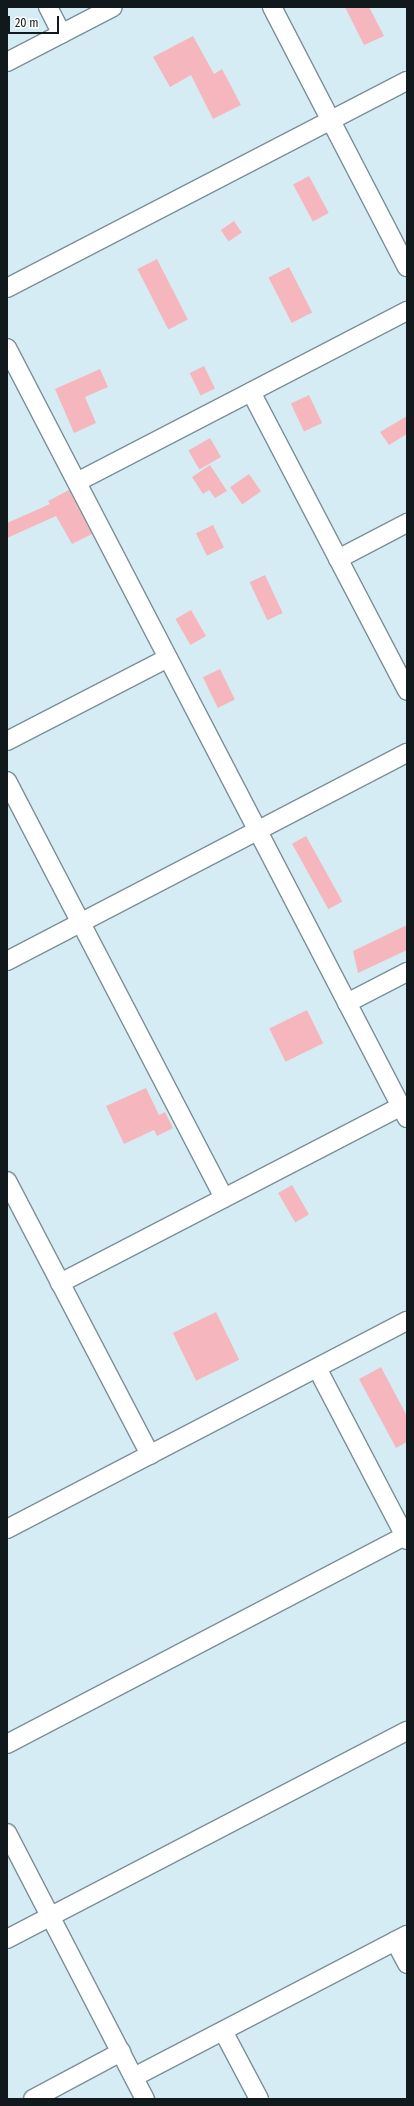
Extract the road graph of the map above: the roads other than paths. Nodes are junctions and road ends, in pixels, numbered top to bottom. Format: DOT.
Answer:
graph roads {
  1 [pos="48,7"];
  2 [pos="113,7"];
  3 [pos="272,7"];
  4 [pos="62,34"];
  5 [pos="7,62"];
  6 [pos="407,81"];
  7 [pos="331,120"];
  8 [pos="407,267"];
  9 [pos="7,288"];
  10 [pos="407,311"];
  11 [pos="7,348"];
  12 [pos="251,392"];
  13 [pos="77,482"];
  14 [pos="407,524"];
  15 [pos="338,559"];
  16 [pos="168,658"];
  17 [pos="407,691"];
  18 [pos="7,741"];
  19 [pos="407,753"];
  20 [pos="7,781"];
  21 [pos="258,831"];
  22 [pos="81,923"];
  23 [pos="7,961"];
  24 [pos="407,972"];
  25 [pos="348,1003"];
  26 [pos="404,1112"];
  27 [pos="7,1181"];
  28 [pos="224,1198"];
  29 [pos="60,1283"];
  30 [pos="407,1321"];
  31 [pos="317,1368"];
  32 [pos="150,1455"];
  33 [pos="7,1529"];
  34 [pos="406,1537"];
  35 [pos="407,1731"];
  36 [pos="7,1744"];
  37 [pos="7,1833"];
  38 [pos="50,1917"];
  39 [pos="401,1938"];
  40 [pos="7,1939"];
  41 [pos="407,1964"];
  42 [pos="223,2031"];
  43 [pos="121,2052"];
  44 [pos="134,2077"];
  45 [pos="33,2099"];
  46 [pos="145,2099"];
  47 [pos="259,2099"];
  1 -- 4 [label="street"];
  2 -- 4 [label="street"];
  3 -- 7 [label="street"];
  4 -- 5 [label="street"];
  6 -- 7 [label="street"];
  7 -- 8 [label="street"];
  7 -- 9 [label="street"];
  10 -- 12 [label="street"];
  11 -- 13 [label="street"];
  12 -- 13 [label="street"];
  12 -- 15 [label="street"];
  13 -- 16 [label="street"];
  14 -- 15 [label="street"];
  15 -- 17 [label="street"];
  16 -- 18 [label="street"];
  16 -- 21 [label="street"];
  19 -- 21 [label="street"];
  20 -- 22 [label="street"];
  21 -- 22 [label="street"];
  21 -- 25 [label="street"];
  22 -- 23 [label="street"];
  22 -- 28 [label="street"];
  24 -- 25 [label="street"];
  25 -- 26 [label="street"];
  26 -- 28 [label="street"];
  27 -- 29 [label="street"];
  28 -- 29 [label="street"];
  29 -- 32 [label="street"];
  30 -- 31 [label="street"];
  31 -- 32 [label="street"];
  31 -- 34 [label="street"];
  32 -- 33 [label="street"];
  34 -- 36 [label="street"];
  35 -- 38 [label="street"];
  37 -- 38 [label="street"];
  38 -- 40 [label="street"];
  38 -- 43 [label="street"];
  39 -- 41 [label="street"];
  39 -- 42 [label="street"];
  42 -- 44 [label="street"];
  42 -- 47 [label="street"];
  43 -- 44 [label="street"];
  43 -- 45 [label="street"];
  44 -- 46 [label="street"];
}
